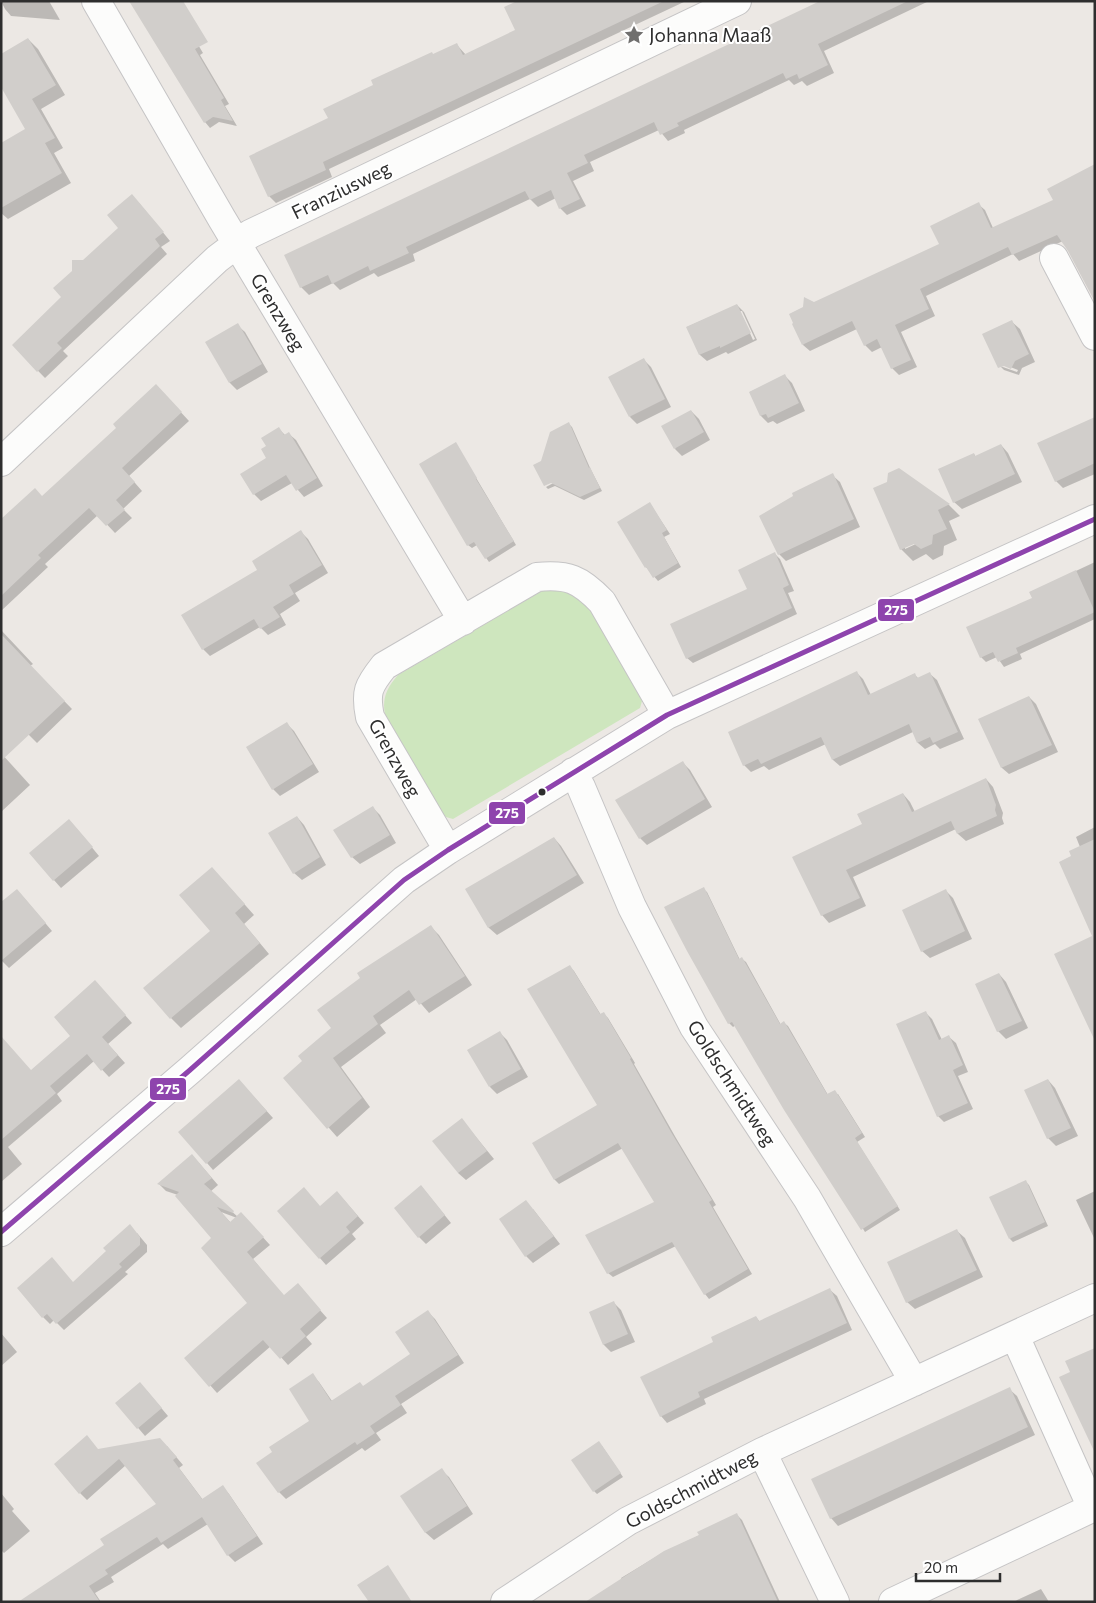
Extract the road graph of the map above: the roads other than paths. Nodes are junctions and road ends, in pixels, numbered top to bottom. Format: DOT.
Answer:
graph roads {
  1 [pos="96,1"];
  2 [pos="738,1"];
  3 [pos="238,244"];
  4 [pos="1054,258"];
  5 [pos="1095,336"];
  6 [pos="1,462"];
  7 [pos="1095,519"];
  8 [pos="463,621"];
  9 [pos="667,715"];
  10 [pos="573,772"];
  11 [pos="448,850"];
  12 [pos="1,1232"];
  13 [pos="1095,1298"];
  14 [pos="1015,1336"];
  15 [pos="914,1382"];
  16 [pos="762,1452"];
  17 [pos="506,1602"];
  18 [pos="835,1602"];
  19 [pos="893,1602"];
  1 -- 3 [label="street, Grenzweg"];
  2 -- 3 [label="street, Franziusweg"];
  3 -- 6 [label="street, Franziusweg"];
  3 -- 8 [label="street, Grenzweg"];
  4 -- 5 [label="street"];
  7 -- 9 [label="street"];
  8 -- 9 [label="street, Grenzweg"];
  8 -- 11 [label="street, Grenzweg"];
  9 -- 10 [label="street"];
  10 -- 11 [label="street"];
  10 -- 15 [label="street, Goldschmidtweg"];
  11 -- 12 [label="street"];
  13 -- 14 [label="street, Goldschmidtweg"];
  14 -- 15 [label="street, Goldschmidtweg"];
  14 -- 19 [label="street"];
  15 -- 16 [label="street, Goldschmidtweg"];
  16 -- 17 [label="street, Goldschmidtweg"];
  16 -- 18 [label="street"];
}
